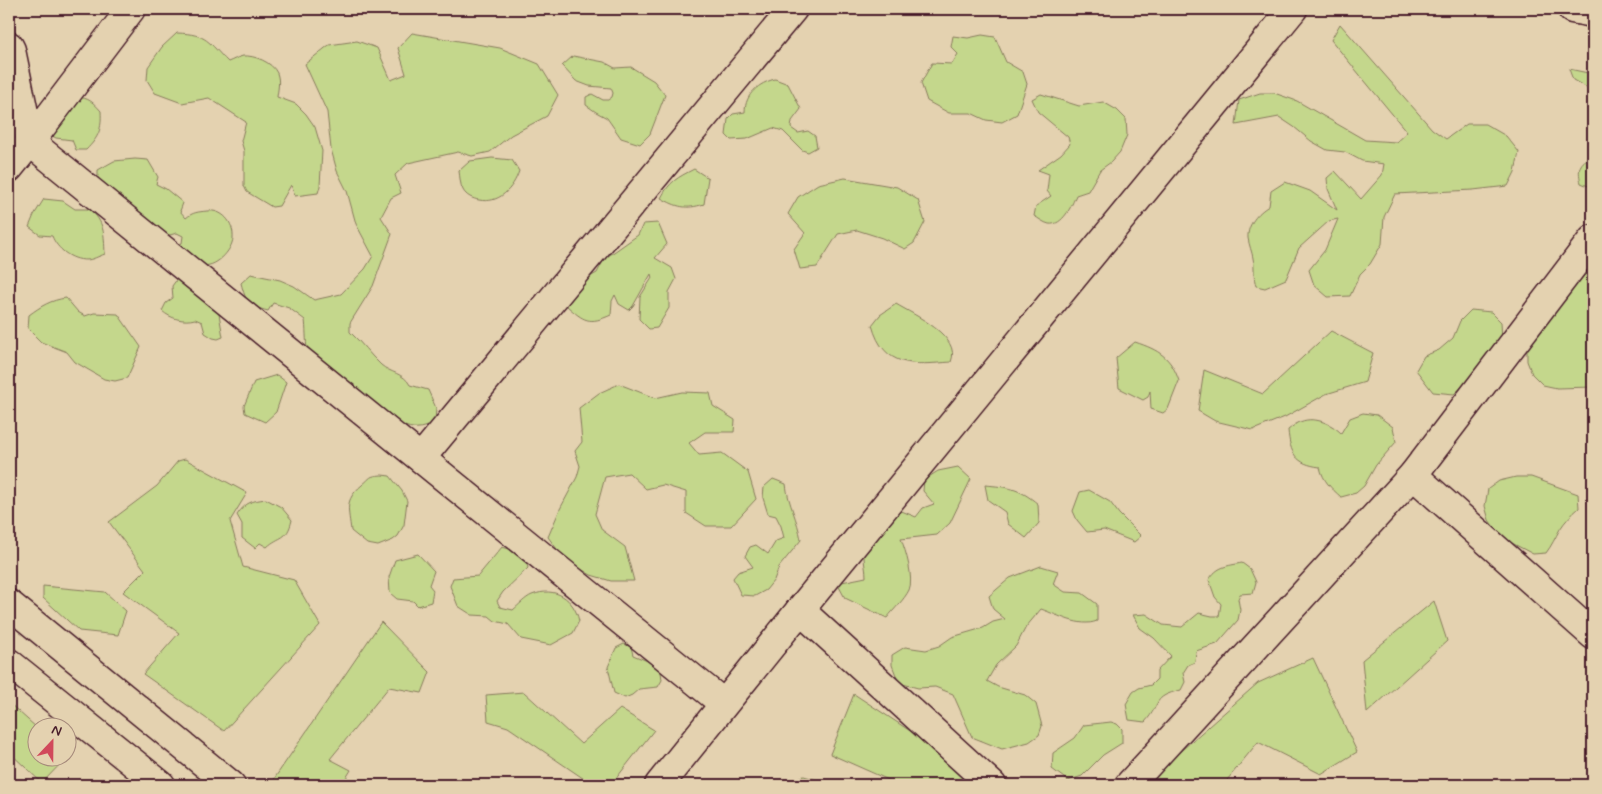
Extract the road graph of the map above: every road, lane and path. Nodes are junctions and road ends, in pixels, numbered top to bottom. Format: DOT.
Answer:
graph roads {
  1 [pos="131,9"];
  2 [pos="793,9"];
  3 [pos="1293,9"];
  4 [pos="1572,9"];
  5 [pos="1593,13"];
  6 [pos="9,46"];
  7 [pos="30,142"];
  8 [pos="9,168"];
  9 [pos="1593,239"];
  10 [pos="421,458"];
  11 [pos="1413,476"];
  12 [pos="9,604"];
  13 [pos="800,610"];
  14 [pos="1593,635"];
  15 [pos="9,662"];
  16 [pos="724,703"];
  17 [pos="161,785"];
  18 [pos="231,785"];
  19 [pos="659,785"];
  20 [pos="992,785"];
  21 [pos="1129,785"];
  1 -- 7 [label="street"];
  2 -- 10 [label="street"];
  3 -- 13 [label="street"];
  4 -- 5 [label="street"];
  6 -- 7 [label="street"];
  7 -- 8 [label="street"];
  7 -- 10 [label="street"];
  9 -- 11 [label="street"];
  10 -- 16 [label="street"];
  11 -- 14 [label="street"];
  11 -- 21 [label="street"];
  12 -- 18 [label="street"];
  13 -- 16 [label="street"];
  13 -- 20 [label="street"];
  15 -- 17 [label="street"];
  16 -- 19 [label="street"];
}
